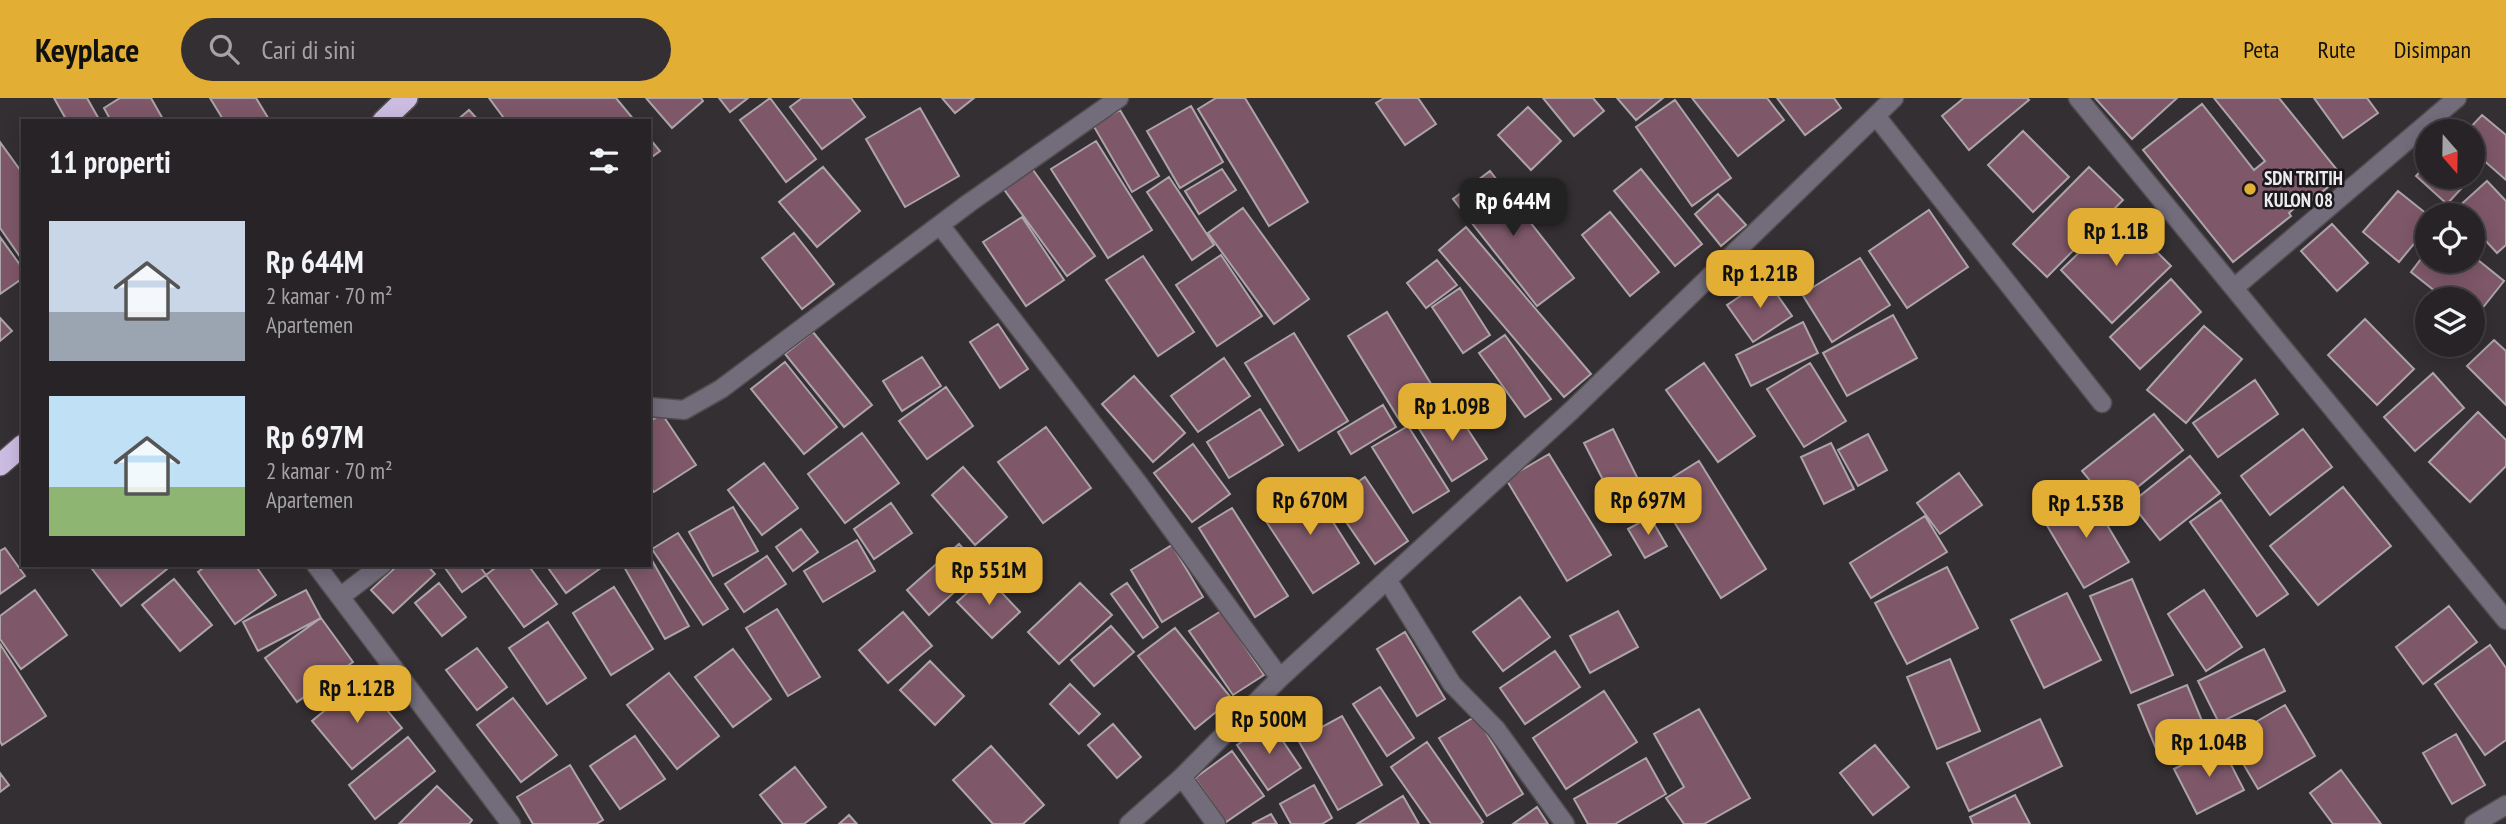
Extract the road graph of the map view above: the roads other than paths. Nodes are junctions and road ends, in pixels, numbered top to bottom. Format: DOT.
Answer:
graph roads {
  1 [pos="407,98"];
  2 [pos="1119,98"];
  3 [pos="1894,98"];
  4 [pos="2078,98"];
  5 [pos="2457,98"];
  6 [pos="1876,116"];
  7 [pos="385,119"];
  8 [pos="940,225"];
  9 [pos="2234,288"];
  10 [pos="2102,403"];
  11 [pos="651,407"];
  12 [pos="21,447"];
  13 [pos="0,465"];
  14 [pos="318,567"];
  15 [pos="379,567"];
  16 [pos="1388,581"];
  17 [pos="340,597"];
  18 [pos="2506,620"];
  19 [pos="1280,678"];
  20 [pos="1182,777"];
  21 [pos="2506,805"];
  22 [pos="511,824"];
  23 [pos="1129,824"];
  24 [pos="1216,824"];
  25 [pos="1565,824"];
  26 [pos="2474,824"];
  1 -- 7 [label="highway"];
  2 -- 8 [label="street"];
  3 -- 6 [label="street"];
  4 -- 9 [label="street"];
  5 -- 9 [label="street"];
  6 -- 10 [label="street"];
  6 -- 16 [label="street"];
  8 -- 11 [label="street"];
  8 -- 19 [label="street"];
  9 -- 18 [label="street"];
  12 -- 13 [label="highway"];
  14 -- 17 [label="street"];
  15 -- 17 [label="street"];
  16 -- 19 [label="street"];
  16 -- 25 [label="street"];
  17 -- 22 [label="street"];
  19 -- 20 [label="street"];
  20 -- 23 [label="street"];
  20 -- 24 [label="street"];
  21 -- 26 [label="street"];
}
